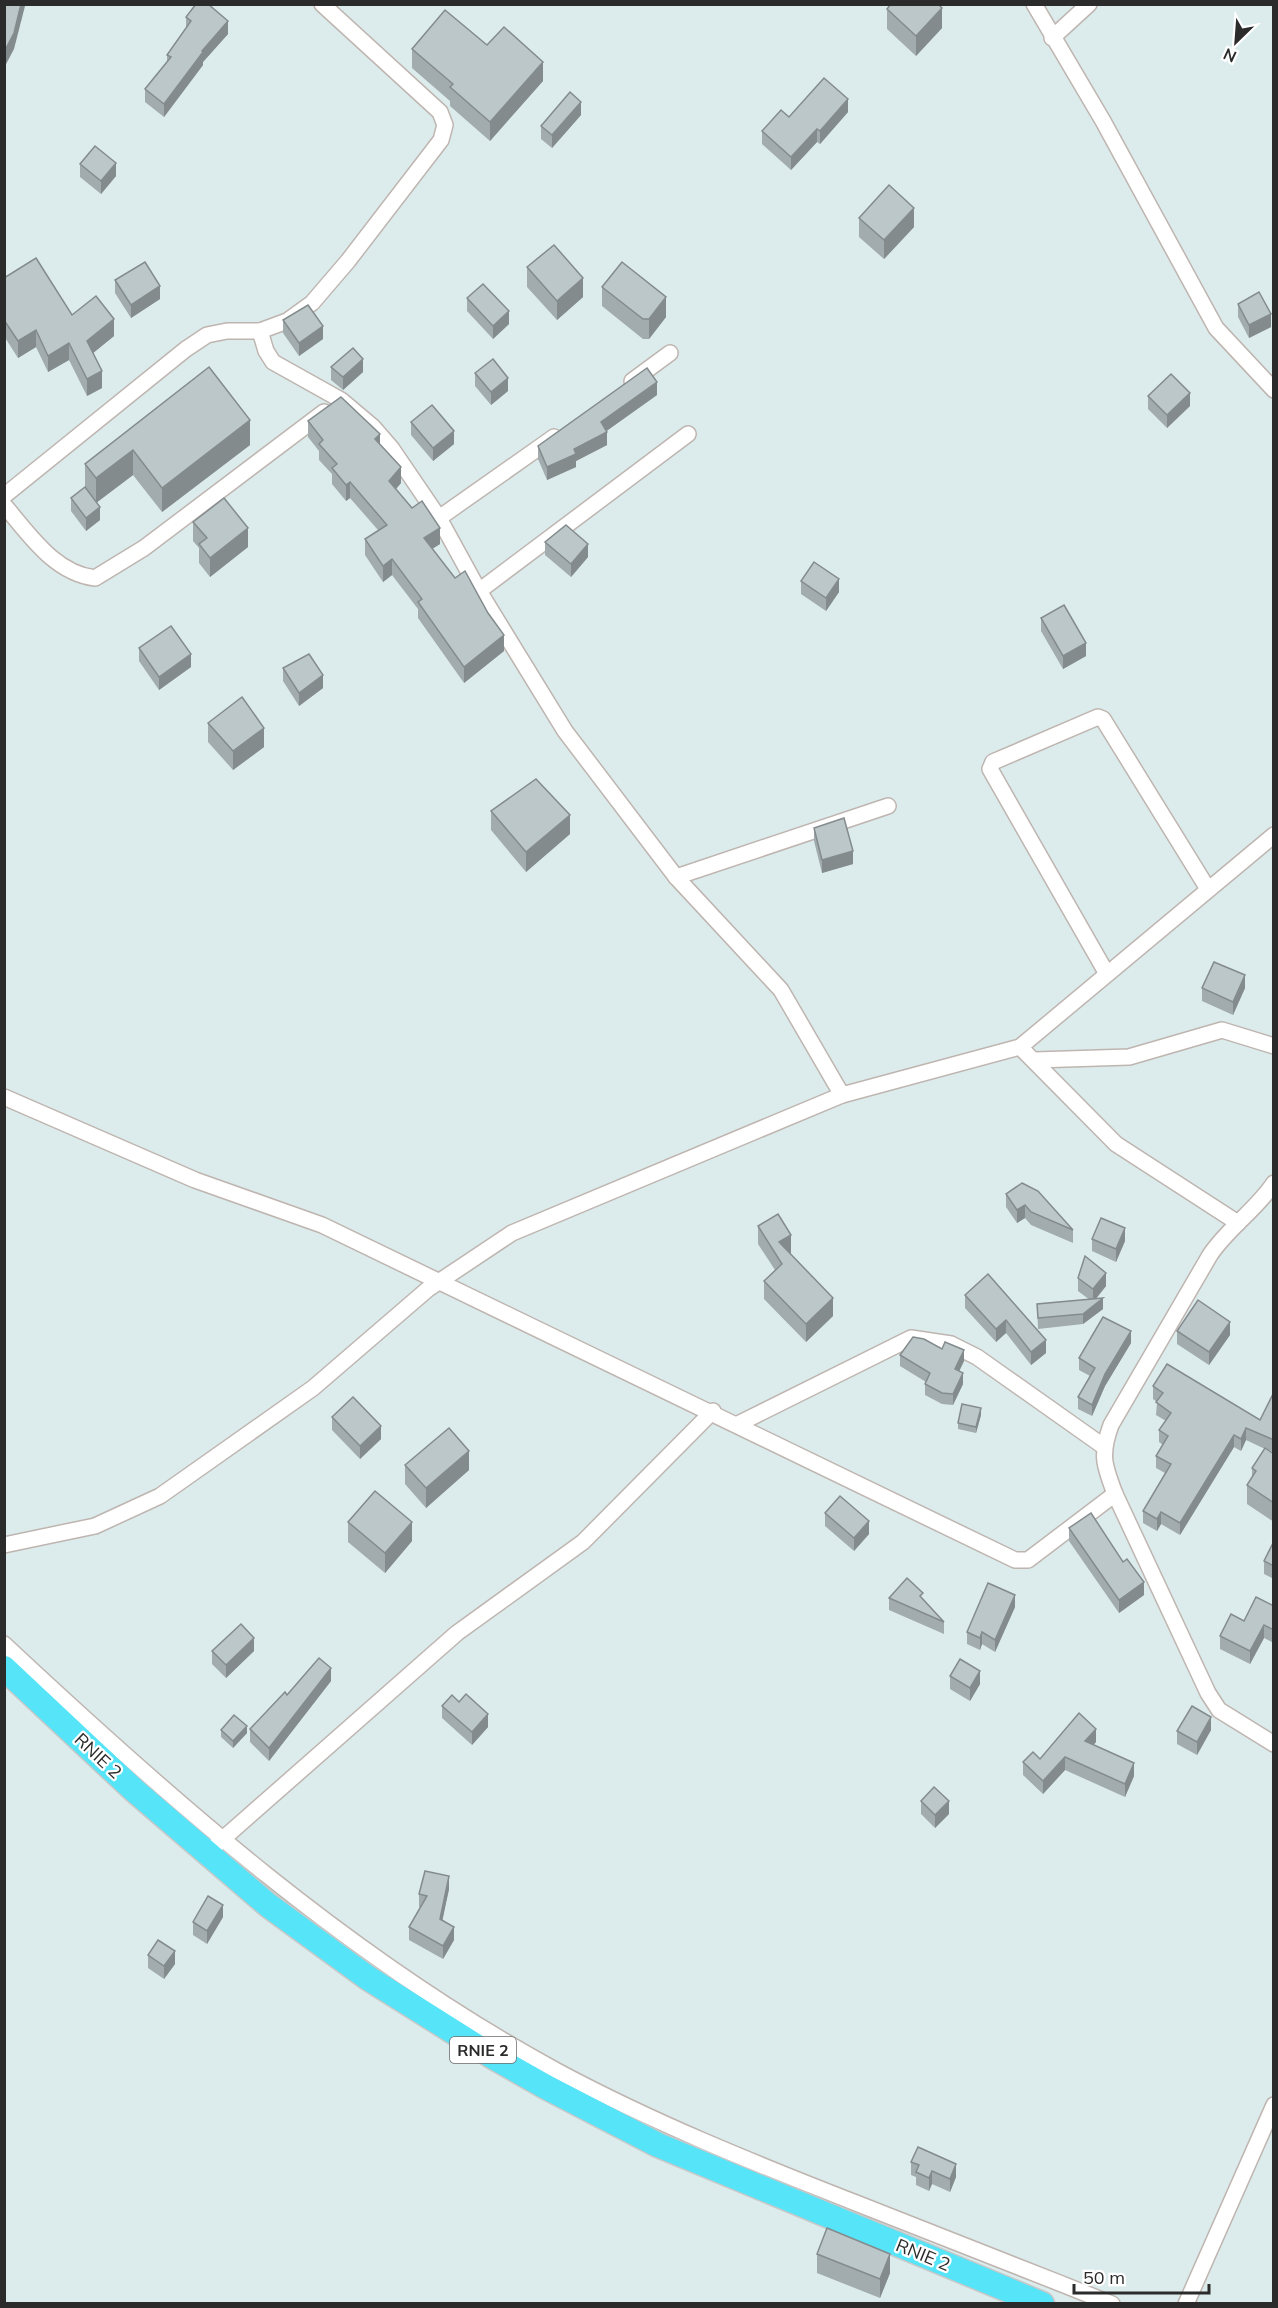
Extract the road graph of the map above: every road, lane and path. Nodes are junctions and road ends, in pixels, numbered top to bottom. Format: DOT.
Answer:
graph roads {
  1 [pos="322,4"];
  2 [pos="1034,4"];
  3 [pos="1089,4"];
  4 [pos="1052,38"];
  5 [pos="260,332"];
  6 [pos="670,353"];
  7 [pos="1274,390"];
  8 [pos="615,393"];
  9 [pos="341,400"];
  10 [pos="565,430"];
  11 [pos="688,434"];
  12 [pos="4,495"];
  13 [pos="4,505"];
  14 [pos="439,518"];
  15 [pos="479,591"];
  16 [pos="888,806"];
  17 [pos="1274,835"];
  18 [pos="676,877"];
  19 [pos="1208,889"];
  20 [pos="1107,974"];
  21 [pos="1274,1046"];
  22 [pos="1020,1047"];
  23 [pos="1035,1060"];
  24 [pos="842,1095"];
  25 [pos="4,1097"];
  26 [pos="1274,1183"];
  27 [pos="1238,1223"];
  28 [pos="440,1281"];
  29 [pos="713,1412"];
  30 [pos="738,1424"];
  31 [pos="1103,1446"];
  32 [pos="1116,1494"];
  33 [pos="4,1545"];
  34 [pos="4,1644"];
  35 [pos="4,1668"];
  36 [pos="1274,1744"];
  37 [pos="216,1846"];
  38 [pos="1274,2105"];
  39 [pos="1042,2304"];
  40 [pos="1112,2304"];
  41 [pos="1186,2304"];
  1 -- 5 [label="street"];
  2 -- 4 [label="street"];
  3 -- 4 [label="street"];
  4 -- 7 [label="street"];
  5 -- 9 [label="street"];
  5 -- 12 [label="street"];
  6 -- 8 [label="street"];
  9 -- 13 [label="street"];
  9 -- 14 [label="street"];
  10 -- 14 [label="street"];
  11 -- 15 [label="street"];
  14 -- 15 [label="street"];
  15 -- 18 [label="street"];
  16 -- 18 [label="street"];
  17 -- 19 [label="street"];
  18 -- 24 [label="street"];
  19 -- 20 [label="street"];
  19 -- 20 [label="street"];
  20 -- 22 [label="street"];
  21 -- 23 [label="street"];
  22 -- 23 [label="street"];
  22 -- 24 [label="street"];
  23 -- 27 [label="street"];
  24 -- 28 [label="street"];
  25 -- 28 [label="street"];
  26 -- 27 [label="street"];
  27 -- 31 [label="street"];
  28 -- 29 [label="street"];
  28 -- 33 [label="street"];
  29 -- 30 [label="street"];
  29 -- 37 [label="street"];
  30 -- 31 [label="street"];
  30 -- 32 [label="street"];
  31 -- 32 [label="street"];
  32 -- 36 [label="street"];
  34 -- 37 [label="street"];
  35 -- 37 [label="highway, RNIE 2 / RNIE 2"];
  37 -- 39 [label="highway, RNIE 2 / RNIE 2"];
  37 -- 40 [label="street"];
  38 -- 41 [label="street"];
}
